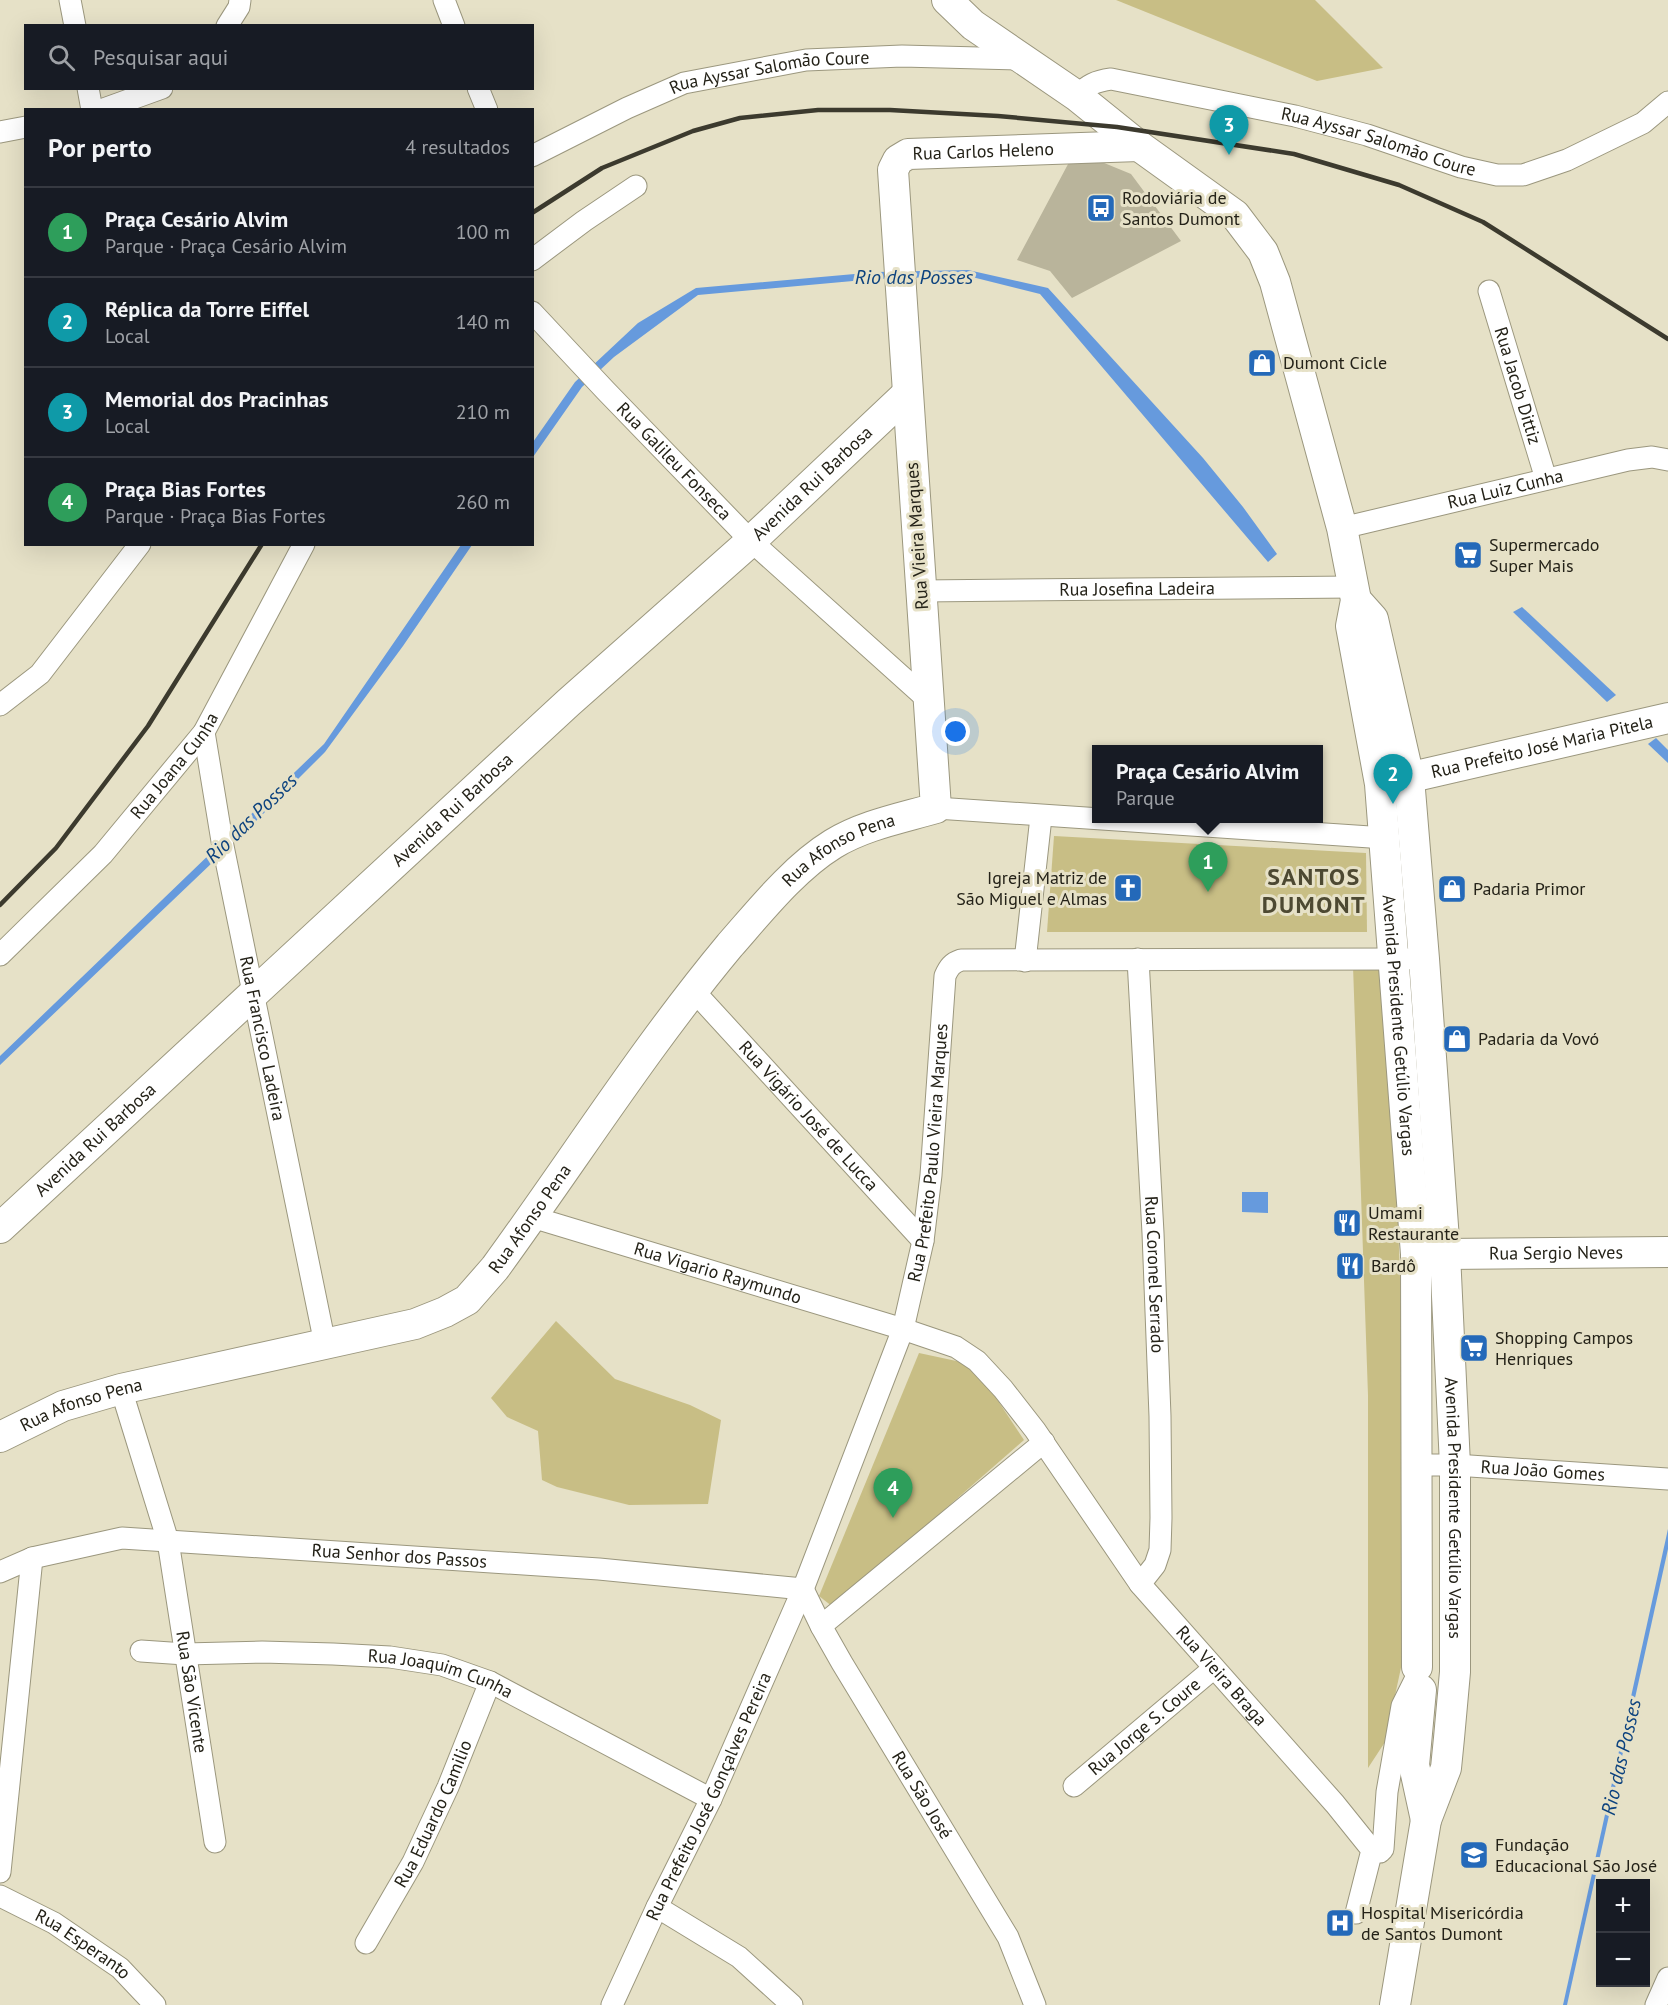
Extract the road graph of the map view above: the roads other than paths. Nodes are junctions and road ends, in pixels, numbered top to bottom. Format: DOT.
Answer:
graph roads {
  1 [pos="70,0"];
  2 [pos="240,0"];
  3 [pos="444,0"];
  4 [pos="947,0"];
  5 [pos="75,24"];
  6 [pos="228,24"];
  7 [pos="453,24"];
  8 [pos="1022,59"];
  9 [pos="88,90"];
  10 [pos="156,90"];
  11 [pos="479,90"];
  12 [pos="1077,96"];
  13 [pos="1668,102"];
  14 [pos="92,108"];
  15 [pos="107,108"];
  16 [pos="485,108"];
  17 [pos="24,127"];
  18 [pos="0,132"];
  19 [pos="1139,146"];
  20 [pos="534,155"];
  21 [pos="636,186"];
  22 [pos="534,258"];
  23 [pos="899,275"];
  24 [pos="1489,291"];
  25 [pos="534,314"];
  26 [pos="907,394"];
  27 [pos="1668,460"];
  28 [pos="1546,479"];
  29 [pos="1342,528"];
  30 [pos="751,541"];
  31 [pos="138,546"];
  32 [pos="303,546"];
  33 [pos="921,591"];
  34 [pos="1355,594"];
  35 [pos="928,700"];
  36 [pos="0,705"];
  37 [pos="1668,718"];
  38 [pos="204,732"];
  39 [pos="1409,778"];
  40 [pos="1380,784"];
  41 [pos="936,808"];
  42 [pos="1041,817"];
  43 [pos="1092,820"];
  44 [pos="1139,823"];
  45 [pos="1385,838"];
  46 [pos="0,955"];
  47 [pos="1138,959"];
  48 [pos="1394,959"];
  49 [pos="1424,959"];
  50 [pos="1025,961"];
  51 [pos="693,990"];
  52 [pos="254,994"];
  53 [pos="1408,1140"];
  54 [pos="532,1217"];
  55 [pos="0,1228"];
  56 [pos="924,1241"];
  57 [pos="1668,1252"];
  58 [pos="1445,1254"];
  59 [pos="903,1329"];
  60 [pos="325,1344"];
  61 [pos="121,1389"];
  62 [pos="0,1437"];
  63 [pos="1044,1442"];
  64 [pos="1417,1465"];
  65 [pos="1455,1465"];
  66 [pos="1661,1478"];
  67 [pos="168,1541"];
  68 [pos="33,1558"];
  69 [pos="0,1572"];
  70 [pos="1140,1584"];
  71 [pos="803,1588"];
  72 [pos="821,1626"];
  73 [pos="141,1652"];
  74 [pos="185,1654"];
  75 [pos="1214,1668"];
  76 [pos="1454,1678"];
  77 [pos="1418,1679"];
  78 [pos="490,1682"];
  79 [pos="1074,1786"];
  80 [pos="711,1799"];
  81 [pos="1426,1820"];
  82 [pos="215,1842"];
  83 [pos="1372,1850"];
  84 [pos="0,1872"];
  85 [pos="0,1896"];
  86 [pos="657,1907"];
  87 [pos="1356,1912"];
  88 [pos="366,1943"];
  89 [pos="1668,1978"];
  90 [pos="155,2005"];
  91 [pos="612,2005"];
  92 [pos="792,2005"];
  93 [pos="1035,2005"];
  94 [pos="1395,2005"];
  95 [pos="1656,2005"];
  1 -- 5 [label="street"];
  2 -- 6 [label="street"];
  3 -- 7 [label="street"];
  4 -- 8 [label="main road, Avenida Presidente Getúlio Vargas"];
  8 -- 12 [label="main road, Avenida Presidente Getúlio Vargas"];
  8 -- 20 [label="street, Rua Ayssar Salomão Coure"];
  9 -- 14 [label="street"];
  10 -- 15 [label="street"];
  11 -- 16 [label="street"];
  12 -- 13 [label="street, Rua Ayssar Salomão Coure"];
  12 -- 19 [label="main road, Avenida Presidente Getúlio Vargas"];
  17 -- 18 [label="street"];
  19 -- 23 [label="main road, Rua Carlos Heleno"];
  19 -- 29 [label="main road, Avenida Presidente Getúlio Vargas"];
  21 -- 22 [label="street"];
  23 -- 26 [label="main road, Rua Vieira Marques"];
  24 -- 28 [label="street, Rua Jacob Dittiz"];
  25 -- 30 [label="street, Rua Galileu Fonseca"];
  26 -- 30 [label="main road, Avenida Rui Barbosa"];
  26 -- 33 [label="main road, Rua Vieira Marques"];
  27 -- 28 [label="street, Rua Luiz Cunha"];
  28 -- 29 [label="street, Rua Luiz Cunha"];
  29 -- 34 [label="main road, Avenida Presidente Getúlio Vargas"];
  30 -- 35 [label="street, Rua Galileu Fonseca"];
  30 -- 52 [label="main road, Avenida Rui Barbosa"];
  31 -- 36 [label="street"];
  32 -- 38 [label="street, Rua Joana Cunha"];
  33 -- 34 [label="street, Rua Josefina Ladeira"];
  33 -- 35 [label="main road, Rua Vieira Marques"];
  34 -- 39 [label="main road, Avenida Presidente Getúlio Vargas"];
  34 -- 40 [label="main road, Avenida Presidente Getúlio Vargas"];
  35 -- 41 [label="main road, Rua Vieira Marques"];
  37 -- 39 [label="main road, Rua Prefeito José Maria Pitela"];
  38 -- 46 [label="street, Rua Joana Cunha"];
  38 -- 52 [label="street, Rua Francisco Ladeira"];
  39 -- 40 [label="main road, Rua Prefeito José Maria Pitela"];
  39 -- 49 [label="main road, Avenida Presidente Getúlio Vargas"];
  40 -- 45 [label="main road, Avenida Presidente Getúlio Vargas"];
  41 -- 42 [label="street"];
  41 -- 51 [label="main road, Rua Afonso Pena"];
  42 -- 43 [label="street"];
  42 -- 50 [label="street"];
  44 -- 45 [label="street"];
  45 -- 48 [label="main road, Avenida Presidente Getúlio Vargas"];
  45 -- 49 [label="main road"];
  47 -- 48 [label="street"];
  47 -- 50 [label="street"];
  47 -- 70 [label="street, Rua Coronel Serrado"];
  48 -- 49 [label="street"];
  48 -- 53 [label="main road, Avenida Presidente Getúlio Vargas"];
  49 -- 58 [label="main road, Avenida Presidente Getúlio Vargas"];
  50 -- 56 [label="street, Rua Prefeito Paulo Vieira Marques"];
  51 -- 54 [label="main road, Rua Afonso Pena"];
  51 -- 56 [label="street, Rua Vigário José de Lucca"];
  52 -- 55 [label="main road, Avenida Rui Barbosa"];
  52 -- 60 [label="street, Rua Francisco Ladeira"];
  53 -- 58 [label="main road"];
  53 -- 64 [label="main road, Avenida Presidente Getúlio Vargas"];
  54 -- 59 [label="street, Rua Vigario Raymundo"];
  54 -- 60 [label="main road, Rua Afonso Pena"];
  56 -- 59 [label="street, Rua Prefeito Paulo Vieira Marques"];
  57 -- 58 [label="main road, Rua Sergio Neves"];
  58 -- 65 [label="main road, Avenida Presidente Getúlio Vargas"];
  59 -- 63 [label="street, Rua Vigario Raymundo"];
  59 -- 71 [label="street, Rua Prefeito Paulo Vieira Marques"];
  60 -- 61 [label="main road, Rua Afonso Pena"];
  61 -- 62 [label="main road, Rua Afonso Pena"];
  61 -- 67 [label="street, Rua São Vicente"];
  63 -- 70 [label="street, Rua Vieira Braga"];
  63 -- 72 [label="street"];
  64 -- 65 [label="street, Rua João Gomes"];
  64 -- 77 [label="main road, Avenida Presidente Getúlio Vargas"];
  65 -- 66 [label="street, Rua João Gomes"];
  65 -- 76 [label="main road, Avenida Presidente Getúlio Vargas"];
  67 -- 68 [label="street, Rua Senhor dos Passos"];
  67 -- 71 [label="street, Rua Senhor dos Passos"];
  67 -- 74 [label="street, Rua São Vicente"];
  68 -- 69 [label="street, Rua Senhor dos Passos"];
  68 -- 84 [label="street"];
  70 -- 75 [label="street, Rua Vieira Braga"];
  71 -- 72 [label="street, Rua São José"];
  71 -- 80 [label="street, Rua Prefeito José Gonçalves Pereira"];
  72 -- 93 [label="street, Rua São José"];
  73 -- 74 [label="street, Rua Joaquim Cunha"];
  74 -- 78 [label="street, Rua Joaquim Cunha"];
  74 -- 82 [label="street, Rua São Vicente"];
  75 -- 79 [label="street, Rua Jorge S. Coure"];
  75 -- 83 [label="street, Rua Vieira Braga"];
  76 -- 77 [label="main road"];
  76 -- 81 [label="main road, Avenida Presidente Getúlio Vargas"];
  77 -- 81 [label="main road, Avenida Presidente Getúlio Vargas"];
  77 -- 83 [label="street"];
  78 -- 80 [label="street, Rua Joaquim Cunha"];
  78 -- 88 [label="street, Rua Eduardo Camilio"];
  80 -- 86 [label="street, Rua Prefeito José Gonçalves Pereira"];
  81 -- 94 [label="main road, Avenida Presidente Getúlio Vargas"];
  83 -- 87 [label="street"];
  85 -- 90 [label="street, Rua Esperanto"];
  86 -- 91 [label="street, Rua Prefeito José Gonçalves Pereira"];
  86 -- 92 [label="street"];
  89 -- 95 [label="street"];
}
